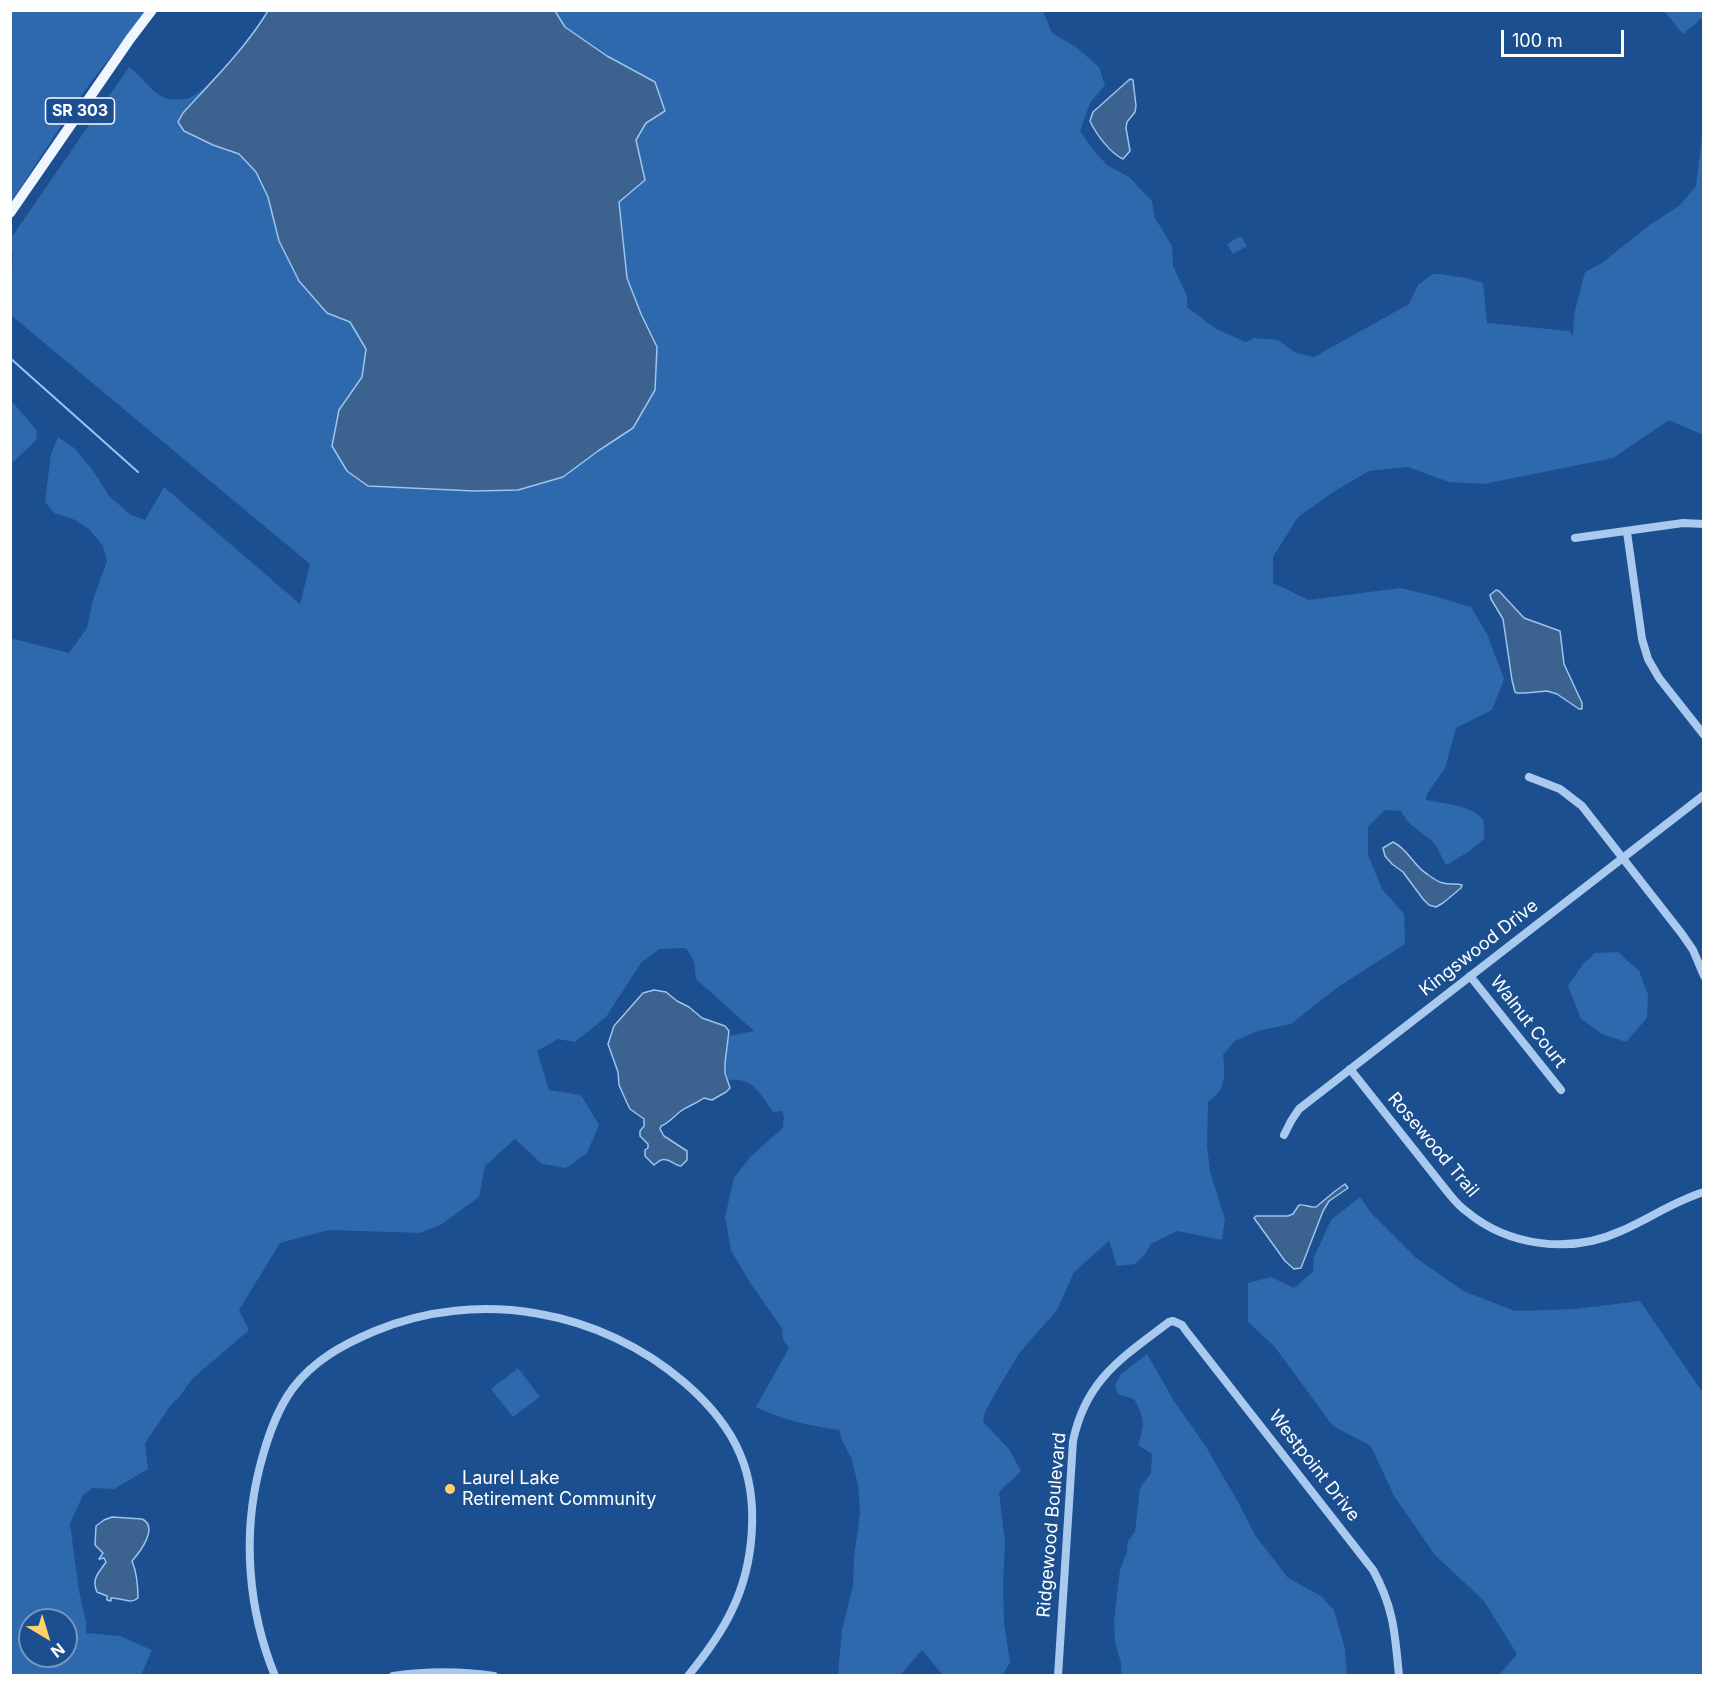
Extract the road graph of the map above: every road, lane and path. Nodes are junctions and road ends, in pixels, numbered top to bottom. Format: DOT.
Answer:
graph roads {
  1 [pos="152,10"];
  2 [pos="10,213"];
  3 [pos="1704,524"];
  4 [pos="1627,532"];
  5 [pos="1575,538"];
  6 [pos="1704,735"];
  7 [pos="1529,777"];
  8 [pos="1704,795"];
  9 [pos="1623,857"];
  10 [pos="1470,975"];
  11 [pos="1704,976"];
  12 [pos="1350,1069"];
  13 [pos="1561,1090"];
  14 [pos="1284,1135"];
  15 [pos="1704,1192"];
  16 [pos="1151,1335"];
  17 [pos="275,1676"];
  18 [pos="393,1676"];
  19 [pos="494,1676"];
  20 [pos="688,1676"];
  21 [pos="1058,1676"];
  22 [pos="1399,1676"];
  1 -- 2 [label="main road, SR 303"];
  3 -- 4 [label="street"];
  4 -- 5 [label="street"];
  4 -- 6 [label="street"];
  7 -- 9 [label="street"];
  8 -- 9 [label="street, Kingswood Drive"];
  9 -- 10 [label="street, Kingswood Drive"];
  9 -- 11 [label="street"];
  10 -- 12 [label="street, Kingswood Drive"];
  10 -- 13 [label="street, Walnut Court"];
  12 -- 14 [label="street, Kingswood Drive"];
  12 -- 15 [label="street, Rosewood Trail"];
  16 -- 21 [label="street, Ridgewood Boulevard"];
  16 -- 22 [label="street, Westpoint Drive"];
  17 -- 20 [label="street"];
  18 -- 19 [label="street"];
}
